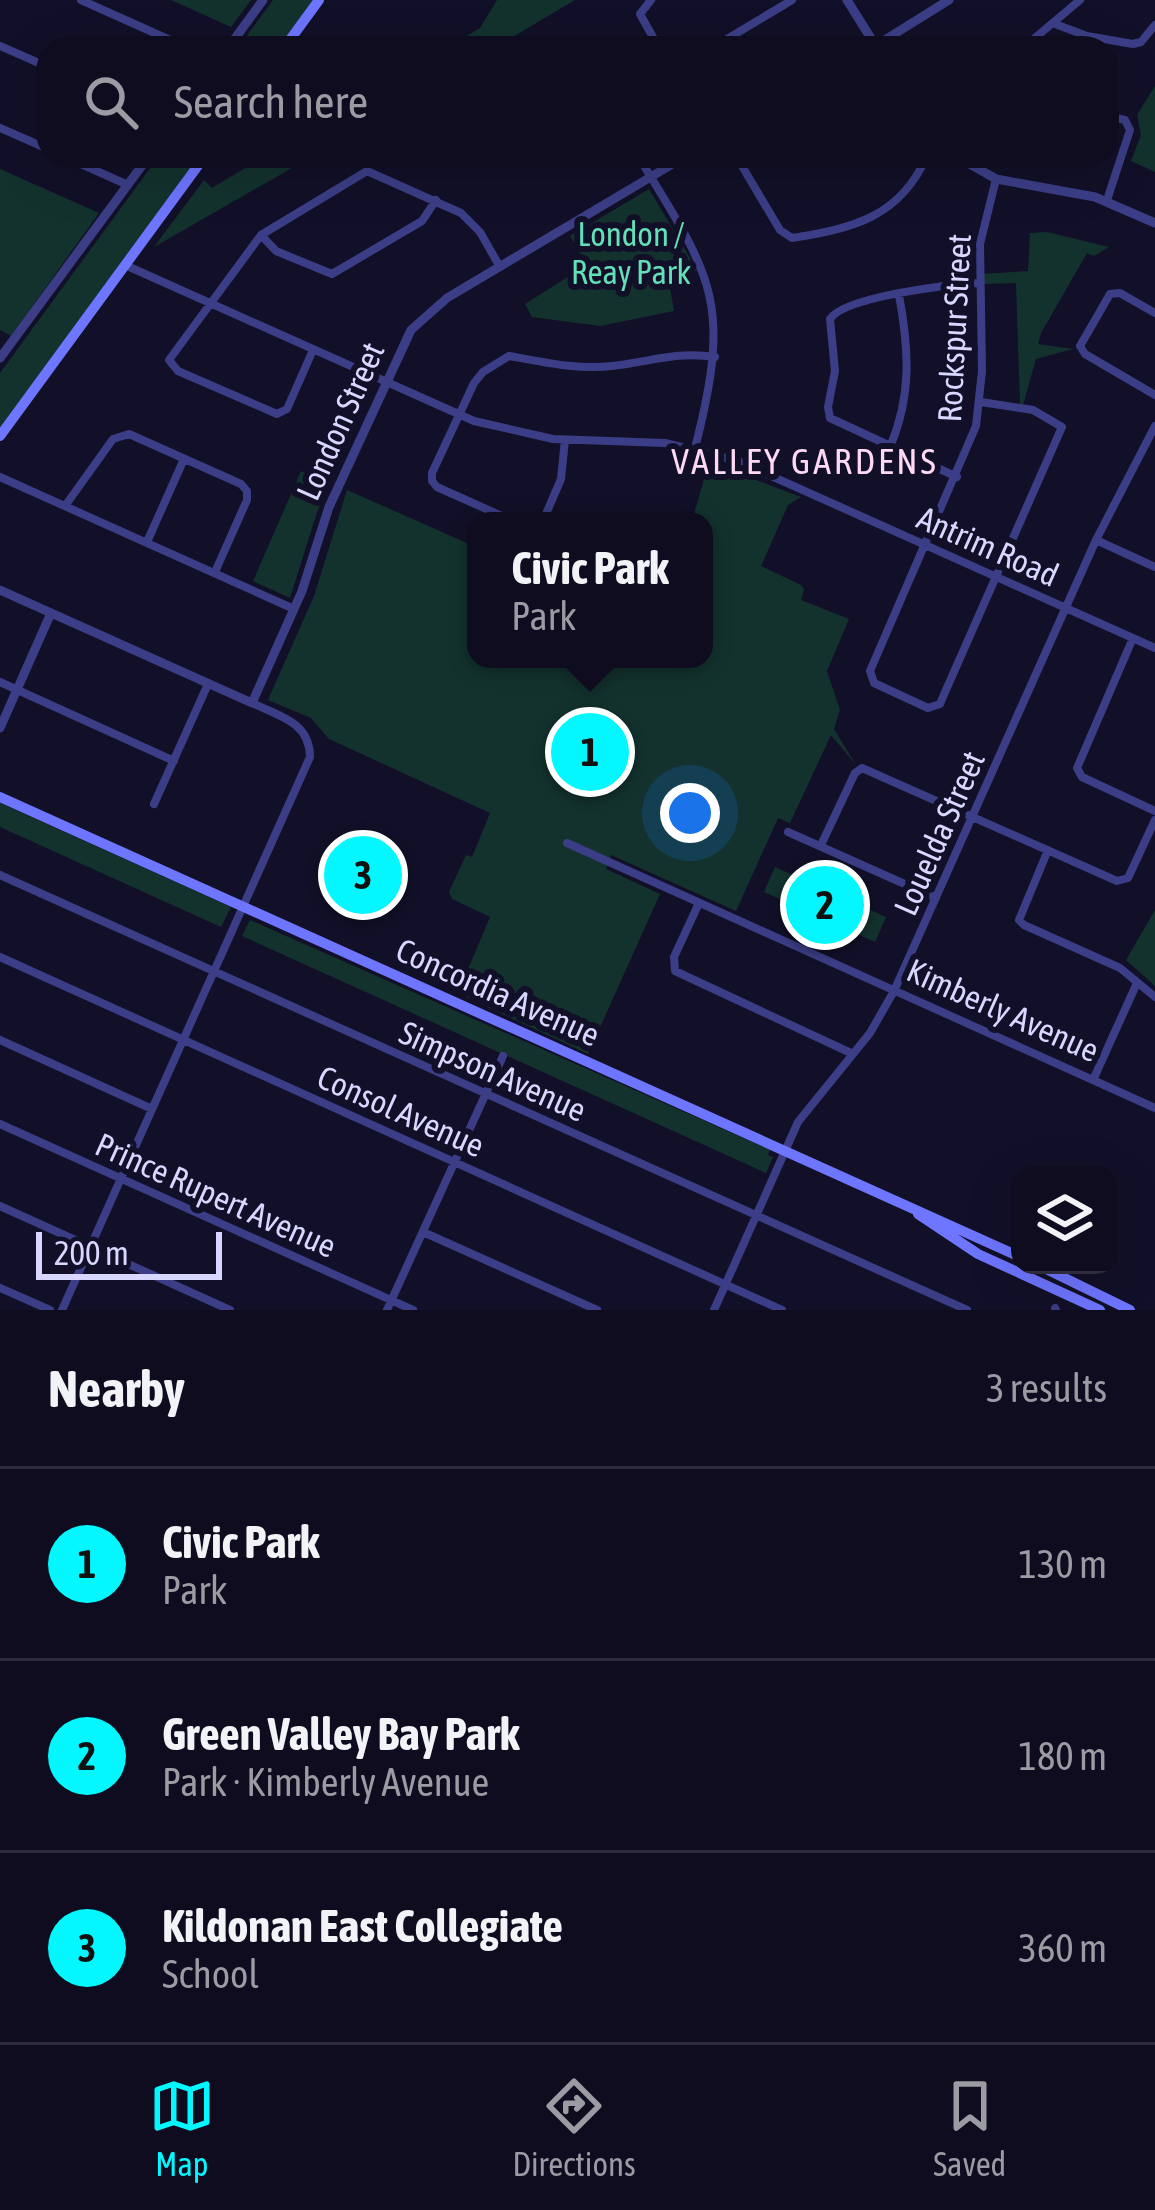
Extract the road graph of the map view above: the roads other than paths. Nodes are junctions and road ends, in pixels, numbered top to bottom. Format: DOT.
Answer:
graph roads {
  1 [pos="81,0"];
  2 [pos="263,0"];
  3 [pos="320,0"];
  4 [pos="652,0"];
  5 [pos="792,0"];
  6 [pos="847,0"];
  7 [pos="950,0"];
  8 [pos="1080,0"];
  9 [pos="1055,23"];
  10 [pos="1155,25"];
  11 [pos="161,36"];
  12 [pos="237,36"];
  13 [pos="293,36"];
  14 [pos="652,36"];
  15 [pos="732,36"];
  16 [pos="868,36"];
  17 [pos="892,36"];
  18 [pos="1038,36"];
  19 [pos="1087,36"];
  20 [pos="1119,42"];
  21 [pos="0,46"];
  22 [pos="36,62"];
  23 [pos="1119,119"];
  24 [pos="0,128"];
  25 [pos="36,144"];
  26 [pos="1119,163"];
  27 [pos="90,168"];
  28 [pos="140,168"];
  29 [pos="196,168"];
  30 [pos="645,168"];
  31 [pos="666,168"];
  32 [pos="743,168"];
  33 [pos="921,168"];
  34 [pos="977,168"];
  35 [pos="1118,168"];
  36 [pos="651,177"];
  37 [pos="996,179"];
  38 [pos="128,185"];
  39 [pos="436,200"];
  40 [pos="1107,200"];
  41 [pos="1155,223"];
  42 [pos="261,235"];
  43 [pos="125,265"];
  44 [pos="500,268"];
  45 [pos="978,283"];
  46 [pos="898,295"];
  47 [pos="209,303"];
  48 [pos="1155,314"];
  49 [pos="314,350"];
  50 [pos="715,357"];
  51 [pos="0,358"];
  52 [pos="386,383"];
  53 [pos="1155,394"];
  54 [pos="981,402"];
  55 [pos="459,415"];
  56 [pos="1155,427"];
  57 [pos="0,436"];
  58 [pos="565,440"];
  59 [pos="890,447"];
  60 [pos="694,448"];
  61 [pos="184,459"];
  62 [pos="0,477"];
  63 [pos="957,477"];
  64 [pos="65,506"];
  65 [pos="493,512"];
  66 [pos="547,512"];
  67 [pos="1096,540"];
  68 [pos="147,542"];
  69 [pos="926,544"];
  70 [pos="1155,567"];
  71 [pos="215,572"];
  72 [pos="999,576"];
  73 [pos="0,590"];
  74 [pos="1065,608"];
  75 [pos="295,609"];
  76 [pos="51,613"];
  77 [pos="1133,638"];
  78 [pos="1155,648"];
  79 [pos="0,682"];
  80 [pos="208,684"];
  81 [pos="17,690"];
  82 [pos="252,704"];
  83 [pos="0,728"];
  84 [pos="174,760"];
  85 [pos="0,797"];
  86 [pos="154,804"];
  87 [pos="1155,815"];
  88 [pos="973,816"];
  89 [pos="788,832"];
  90 [pos="566,843"];
  91 [pos="820,845"];
  92 [pos="1048,850"];
  93 [pos="0,875"];
  94 [pos="936,898"];
  95 [pos="699,903"];
  96 [pos="242,907"];
  97 [pos="0,957"];
  98 [pos="215,972"];
  99 [pos="1137,982"];
  100 [pos="894,991"];
  101 [pos="1155,997"];
  102 [pos="0,1040"];
  103 [pos="184,1040"];
  104 [pos="854,1054"];
  105 [pos="502,1056"];
  106 [pos="1093,1080"];
  107 [pos="485,1094"];
  108 [pos="1155,1108"];
  109 [pos="152,1109"];
  110 [pos="0,1124"];
  111 [pos="784,1151"];
  112 [pos="454,1162"];
  113 [pos="121,1178"];
  114 [pos="0,1206"];
  115 [pos="908,1206"];
  116 [pos="757,1216"];
  117 [pos="423,1232"];
  118 [pos="90,1247"];
  119 [pos="1011,1253"];
  120 [pos="1056,1274"];
  121 [pos="725,1285"];
  122 [pos="0,1288"];
  123 [pos="390,1305"];
  124 [pos="50,1310"];
  125 [pos="62,1310"];
  126 [pos="230,1310"];
  127 [pos="412,1310"];
  128 [pos="597,1310"];
  129 [pos="714,1310"];
  130 [pos="782,1310"];
  131 [pos="967,1310"];
  132 [pos="1100,1310"];
  133 [pos="1130,1310"];
  1 -- 11 [label="street"];
  2 -- 12 [label="street"];
  3 -- 13 [label="main road"];
  4 -- 14 [label="street"];
  5 -- 15 [label="street"];
  6 -- 16 [label="street"];
  7 -- 17 [label="street"];
  8 -- 9 [label="street"];
  9 -- 18 [label="street"];
  9 -- 19 [label="street"];
  10 -- 20 [label="street"];
  21 -- 22 [label="street"];
  23 -- 26 [label="street"];
  24 -- 25 [label="street"];
  27 -- 38 [label="street"];
  28 -- 38 [label="street"];
  29 -- 43 [label="main road"];
  30 -- 36 [label="street"];
  31 -- 36 [label="street, London Street"];
  32 -- 33 [label="street"];
  34 -- 37 [label="street"];
  35 -- 40 [label="street"];
  36 -- 44 [label="street, London Street"];
  36 -- 50 [label="street"];
  37 -- 40 [label="street"];
  37 -- 45 [label="street, Rockspur Street"];
  38 -- 51 [label="street"];
  39 -- 42 [label="street"];
  39 -- 42 [label="street"];
  39 -- 44 [label="street"];
  40 -- 41 [label="street"];
  42 -- 47 [label="street"];
  43 -- 47 [label="street, Antrim Road"];
  43 -- 57 [label="main road"];
  44 -- 52 [label="street, London Street"];
  45 -- 46 [label="street"];
  45 -- 54 [label="street, Rockspur Street"];
  46 -- 59 [label="street"];
  46 -- 59 [label="street"];
  47 -- 49 [label="street, Antrim Road"];
  47 -- 49 [label="street"];
  48 -- 53 [label="street"];
  49 -- 52 [label="street, Antrim Road"];
  50 -- 55 [label="street"];
  50 -- 60 [label="street"];
  52 -- 55 [label="street, Antrim Road"];
  52 -- 75 [label="street, London Street"];
  54 -- 63 [label="street, Rockspur Street"];
  54 -- 72 [label="street"];
  55 -- 58 [label="street, Antrim Road"];
  55 -- 65 [label="street"];
  56 -- 67 [label="street, Louelda Street"];
  58 -- 60 [label="street, Antrim Road"];
  58 -- 66 [label="street"];
  59 -- 63 [label="street"];
  60 -- 69 [label="street, Antrim Road"];
  61 -- 64 [label="street"];
  61 -- 68 [label="street"];
  61 -- 71 [label="street"];
  62 -- 64 [label="street"];
  63 -- 69 [label="street, Rockspur Street"];
  64 -- 68 [label="street"];
  67 -- 70 [label="street"];
  67 -- 74 [label="street, Louelda Street"];
  68 -- 71 [label="street"];
  69 -- 72 [label="street, Antrim Road"];
  69 -- 72 [label="street, Rockspur Street"];
  71 -- 75 [label="street"];
  72 -- 74 [label="street, Antrim Road"];
  73 -- 76 [label="street"];
  74 -- 77 [label="street, Antrim Road"];
  74 -- 88 [label="street, Louelda Street"];
  75 -- 82 [label="street, London Street"];
  76 -- 80 [label="street"];
  76 -- 81 [label="street"];
  77 -- 78 [label="street, Antrim Road"];
  77 -- 87 [label="street"];
  79 -- 81 [label="street"];
  80 -- 82 [label="street"];
  80 -- 84 [label="street"];
  81 -- 83 [label="street"];
  81 -- 84 [label="street"];
  82 -- 96 [label="street"];
  84 -- 86 [label="street"];
  85 -- 96 [label="main road, Concordia Avenue"];
  87 -- 92 [label="street"];
  88 -- 91 [label="street"];
  88 -- 92 [label="street"];
  88 -- 94 [label="street, Louelda Street"];
  89 -- 91 [label="street"];
  90 -- 95 [label="street, Kimberly Avenue"];
  91 -- 94 [label="street"];
  92 -- 99 [label="street"];
  93 -- 98 [label="street, Simpson Avenue"];
  94 -- 100 [label="street, Louelda Street"];
  95 -- 100 [label="street, Kimberly Avenue"];
  95 -- 104 [label="street"];
  96 -- 98 [label="street"];
  96 -- 111 [label="main road, Concordia Avenue"];
  97 -- 103 [label="street, Consol Avenue"];
  98 -- 103 [label="street"];
  98 -- 107 [label="street, Simpson Avenue"];
  99 -- 101 [label="street"];
  99 -- 106 [label="street"];
  100 -- 104 [label="street, Louelda Street"];
  100 -- 106 [label="street, Kimberly Avenue"];
  102 -- 109 [label="street"];
  103 -- 109 [label="street"];
  103 -- 112 [label="street, Consol Avenue"];
  104 -- 111 [label="street, Louelda Street"];
  105 -- 107 [label="street"];
  106 -- 108 [label="street, Kimberly Avenue"];
  107 -- 112 [label="street"];
  107 -- 116 [label="street, Simpson Avenue"];
  109 -- 113 [label="street"];
  110 -- 113 [label="street, Prince Rupert Avenue"];
  111 -- 115 [label="main road, Concordia Avenue"];
  111 -- 116 [label="street, Louelda Street"];
  112 -- 117 [label="street"];
  112 -- 121 [label="street, Consol Avenue"];
  113 -- 118 [label="street"];
  113 -- 123 [label="street, Prince Rupert Avenue"];
  114 -- 118 [label="street"];
  115 -- 119 [label="main road, Concordia Avenue"];
  115 -- 132 [label="main road, Concordia Avenue"];
  116 -- 121 [label="street, Louelda Street"];
  116 -- 131 [label="street, Simpson Avenue"];
  117 -- 123 [label="street"];
  117 -- 128 [label="street"];
  118 -- 125 [label="street"];
  118 -- 126 [label="street"];
  120 -- 133 [label="main road"];
  121 -- 129 [label="street, Louelda Street"];
  121 -- 130 [label="street, Consol Avenue"];
  122 -- 124 [label="street"];
  123 -- 127 [label="street, Prince Rupert Avenue"];
}
